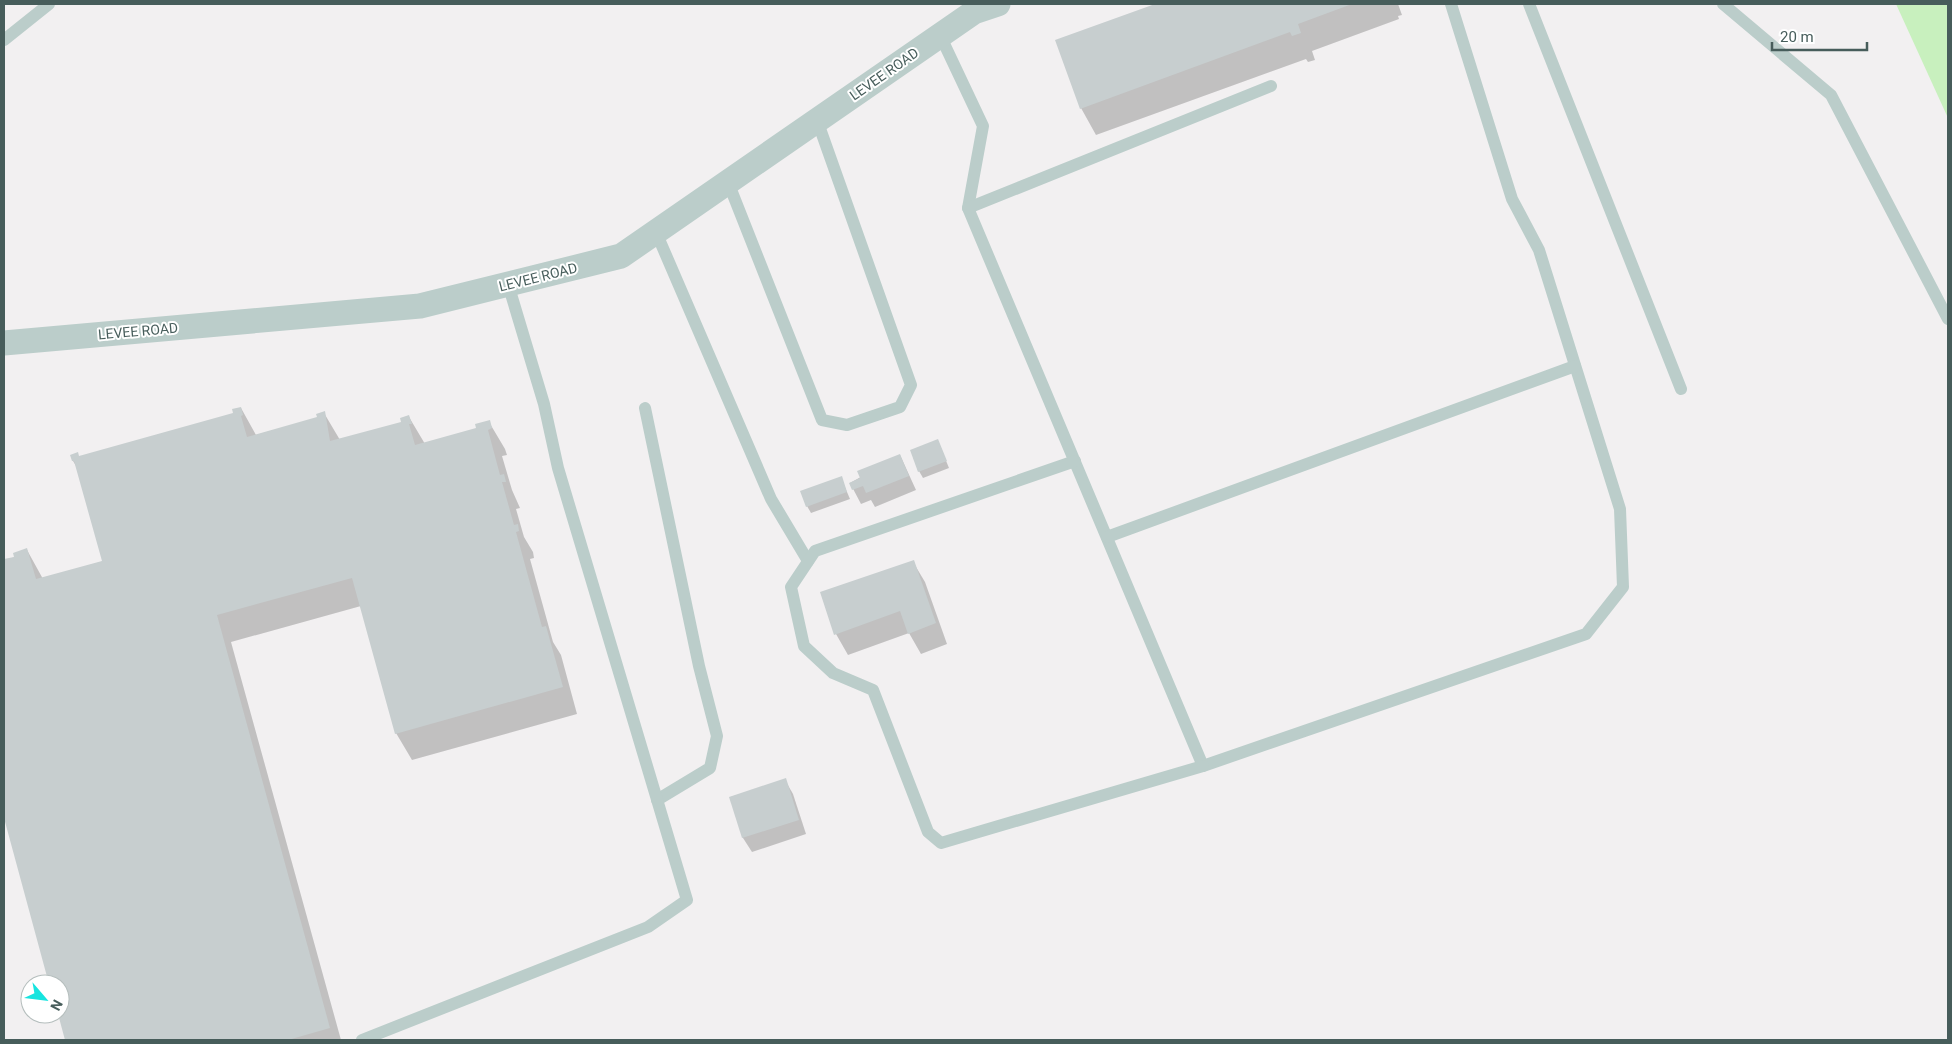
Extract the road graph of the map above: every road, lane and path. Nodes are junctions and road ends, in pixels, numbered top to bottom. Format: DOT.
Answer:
graph roads {
  1 [pos="49,4"];
  2 [pos="998,4"];
  3 [pos="1451,4"];
  4 [pos="1529,4"];
  5 [pos="1722,4"];
  6 [pos="940,35"];
  7 [pos="4,40"];
  8 [pos="1271,86"];
  9 [pos="817,120"];
  10 [pos="728,182"];
  11 [pos="968,208"];
  12 [pos="656,232"];
  13 [pos="508,284"];
  14 [pos="1948,319"];
  15 [pos="4,343"];
  16 [pos="1575,366"];
  17 [pos="1682,389"];
  18 [pos="645,408"];
  19 [pos="1075,460"];
  20 [pos="1107,537"];
  21 [pos="808,561"];
  22 [pos="1203,766"];
  23 [pos="657,800"];
  24 [pos="362,1040"];
  1 -- 7 [label="lane"];
  2 -- 6 [label="street, LEVEE ROAD"];
  3 -- 16 [label="lane"];
  4 -- 17 [label="lane"];
  5 -- 14 [label="lane"];
  6 -- 9 [label="street, LEVEE ROAD"];
  6 -- 11 [label="lane"];
  8 -- 11 [label="lane"];
  9 -- 10 [label="street, LEVEE ROAD"];
  9 -- 10 [label="lane"];
  10 -- 12 [label="street, LEVEE ROAD"];
  11 -- 19 [label="lane"];
  12 -- 13 [label="street, LEVEE ROAD"];
  12 -- 21 [label="lane"];
  13 -- 15 [label="street, LEVEE ROAD"];
  13 -- 23 [label="lane"];
  16 -- 20 [label="lane"];
  16 -- 22 [label="lane"];
  18 -- 23 [label="lane"];
  19 -- 20 [label="lane"];
  19 -- 21 [label="lane"];
  20 -- 22 [label="lane"];
  21 -- 22 [label="lane"];
  23 -- 24 [label="lane"];
}
